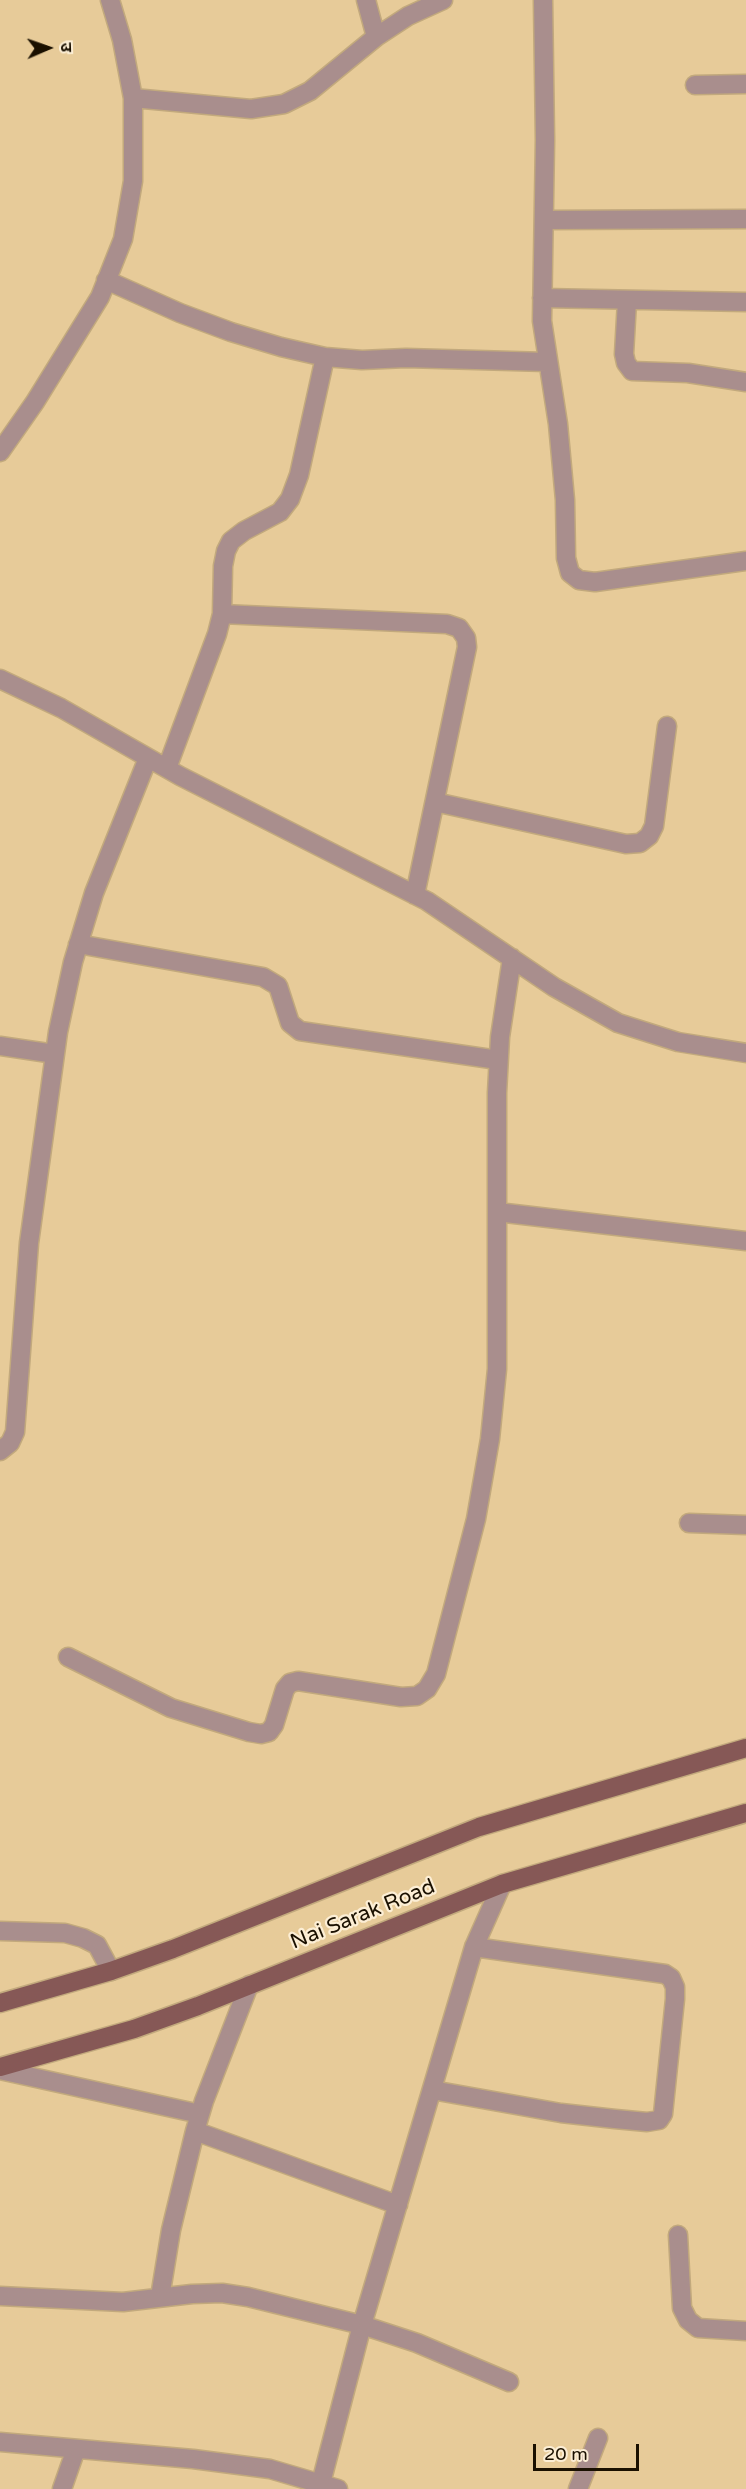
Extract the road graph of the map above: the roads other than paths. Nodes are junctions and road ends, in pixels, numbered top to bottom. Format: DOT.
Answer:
graph roads {
  1 [pos="110,0"];
  2 [pos="366,0"];
  3 [pos="443,0"];
  4 [pos="543,0"];
  5 [pos="376,37"];
  6 [pos="746,84"];
  7 [pos="695,85"];
  8 [pos="133,99"];
  9 [pos="746,219"];
  10 [pos="544,220"];
  11 [pos="106,280"];
  12 [pos="542,298"];
  13 [pos="627,301"];
  14 [pos="746,303"];
  15 [pos="325,357"];
  16 [pos="547,362"];
  17 [pos="746,382"];
  18 [pos="0,452"];
  19 [pos="746,561"];
  20 [pos="222,614"];
  21 [pos="0,679"];
  22 [pos="667,726"];
  23 [pos="148,758"];
  24 [pos="167,768"];
  25 [pos="435,802"];
  26 [pos="415,895"];
  27 [pos="78,944"];
  28 [pos="513,958"];
  29 [pos="0,1047"];
  30 [pos="746,1053"];
  31 [pos="55,1054"];
  32 [pos="498,1060"];
  33 [pos="497,1212"];
  34 [pos="746,1241"];
  35 [pos="0,1450"];
  36 [pos="688,1523"];
  37 [pos="746,1525"];
  38 [pos="68,1657"];
  39 [pos="746,1748"];
  40 [pos="746,1813"];
  41 [pos="502,1884"];
  42 [pos="0,1931"];
  43 [pos="474,1947"];
  44 [pos="111,1971"];
  45 [pos="249,1985"];
  46 [pos="0,2002"];
  47 [pos="0,2069"];
  48 [pos="432,2090"];
  49 [pos="197,2123"];
  50 [pos="398,2205"];
  51 [pos="678,2235"];
  52 [pos="0,2296"];
  53 [pos="160,2297"];
  54 [pos="362,2325"];
  55 [pos="746,2331"];
  56 [pos="509,2382"];
  57 [pos="598,2438"];
  58 [pos="0,2442"];
  59 [pos="76,2449"];
  60 [pos="329,2486"];
  61 [pos="62,2489"];
  62 [pos="578,2489"];
  1 -- 8 [label="street"];
  2 -- 5 [label="street"];
  3 -- 5 [label="street"];
  4 -- 10 [label="street"];
  5 -- 8 [label="street"];
  6 -- 7 [label="street"];
  8 -- 11 [label="street"];
  9 -- 10 [label="street"];
  10 -- 12 [label="street"];
  11 -- 15 [label="street"];
  11 -- 18 [label="street"];
  12 -- 13 [label="street"];
  12 -- 16 [label="street"];
  13 -- 14 [label="street"];
  13 -- 17 [label="street"];
  15 -- 16 [label="street"];
  15 -- 20 [label="street"];
  16 -- 19 [label="street"];
  20 -- 24 [label="street"];
  20 -- 25 [label="street"];
  21 -- 23 [label="street"];
  22 -- 25 [label="street"];
  23 -- 24 [label="street"];
  23 -- 27 [label="street"];
  24 -- 26 [label="street"];
  25 -- 26 [label="street"];
  26 -- 28 [label="street"];
  27 -- 31 [label="street"];
  27 -- 32 [label="street"];
  28 -- 30 [label="street"];
  28 -- 32 [label="street"];
  29 -- 31 [label="street"];
  31 -- 35 [label="street"];
  32 -- 33 [label="street"];
  33 -- 34 [label="street"];
  33 -- 38 [label="street"];
  36 -- 37 [label="street"];
  39 -- 44 [label="main road, Nai Sarak Road"];
  40 -- 41 [label="main road, Nai Sarak Road"];
  41 -- 43 [label="street"];
  41 -- 45 [label="main road, Nai Sarak Road"];
  42 -- 44 [label="street"];
  43 -- 48 [label="street"];
  43 -- 48 [label="street"];
  44 -- 46 [label="main road, Nai Sarak Road"];
  45 -- 47 [label="main road, Nai Sarak Road"];
  45 -- 49 [label="street"];
  47 -- 49 [label="street"];
  48 -- 50 [label="street"];
  49 -- 50 [label="street"];
  49 -- 53 [label="street"];
  50 -- 54 [label="street"];
  51 -- 55 [label="street"];
  52 -- 53 [label="street"];
  53 -- 54 [label="street"];
  54 -- 56 [label="street"];
  54 -- 60 [label="street"];
  57 -- 62 [label="street"];
  58 -- 59 [label="street"];
  59 -- 60 [label="street"];
  59 -- 61 [label="street"];
}
